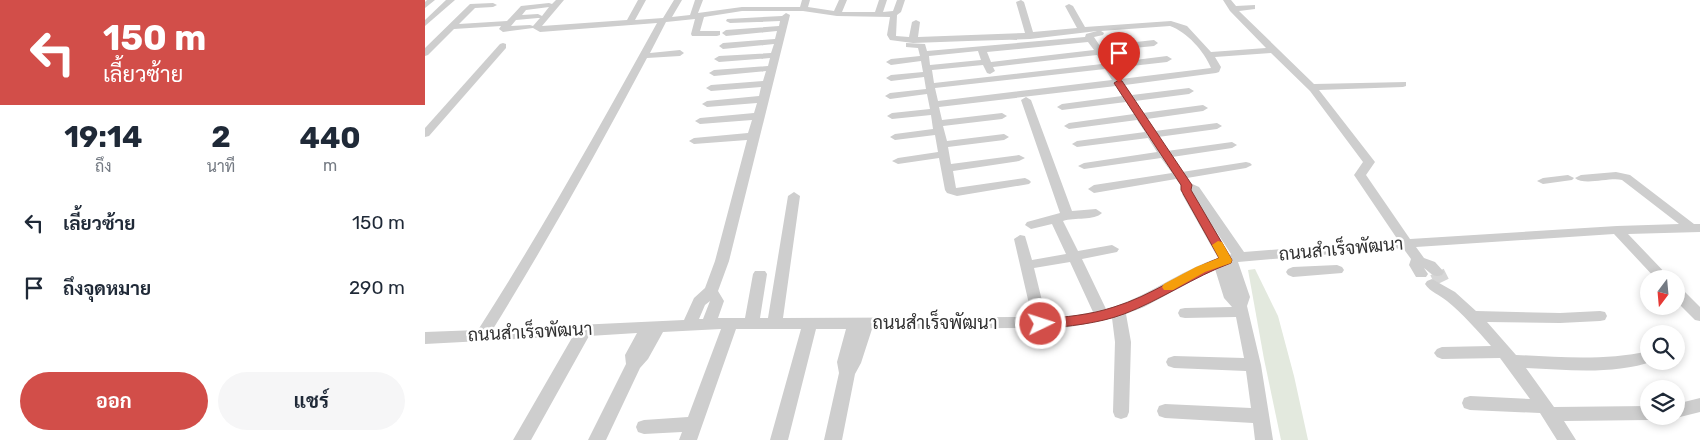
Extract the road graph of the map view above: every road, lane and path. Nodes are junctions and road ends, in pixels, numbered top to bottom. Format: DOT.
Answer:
graph roads {
  1 [pos="431,0"];
  2 [pos="451,0"];
  3 [pos="526,0"];
  4 [pos="560,0"];
  5 [pos="642,0"];
  6 [pos="678,0"];
  7 [pos="699,0"];
  8 [pos="736,0"];
  9 [pos="765,0"];
  10 [pos="806,0"];
  11 [pos="843,0"];
  12 [pos="883,0"];
  13 [pos="901,0"];
  14 [pos="495,2"];
  15 [pos="546,2"];
  16 [pos="1020,2"];
  17 [pos="1230,4"];
  18 [pos="425,6"];
  19 [pos="473,6"];
  20 [pos="1069,6"];
  21 [pos="463,7"];
  22 [pos="1252,7"];
  23 [pos="762,8"];
  24 [pos="803,9"];
  25 [pos="732,11"];
  26 [pos="486,12"];
  27 [pos="837,14"];
  28 [pos="878,14"];
  29 [pos="892,15"];
  30 [pos="539,16"];
  31 [pos="697,16"];
  32 [pos="480,18"];
  33 [pos="511,20"];
  34 [pos="665,20"];
  35 [pos="784,20"];
  36 [pos="730,21"];
  37 [pos="630,22"];
  38 [pos="917,22"];
  39 [pos="425,24"];
  40 [pos="473,25"];
  41 [pos="531,27"];
  42 [pos="451,28"];
  43 [pos="518,28"];
  44 [pos="1143,29"];
  45 [pos="1087,35"];
  46 [pos="1030,36"];
  47 [pos="913,40"];
  48 [pos="778,41"];
  49 [pos="1154,43"];
  50 [pos="723,46"];
  51 [pos="893,46"];
  52 [pos="983,50"];
  53 [pos="1273,50"];
  54 [pos="1099,51"];
  55 [pos="425,53"];
  56 [pos="680,53"];
  57 [pos="775,55"];
  58 [pos="1209,55"];
  59 [pos="643,56"];
  60 [pos="719,59"];
  61 [pos="1167,59"];
  62 [pos="891,62"];
  63 [pos="987,63"];
  64 [pos="926,64"];
  65 [pos="1107,66"];
  66 [pos="771,68"];
  67 [pos="714,74"];
  68 [pos="891,78"];
  69 [pos="993,79"];
  70 [pos="1119,83"];
  71 [pos="767,84"];
  72 [pos="1403,84"];
  73 [pos="1312,87"];
  74 [pos="711,88"];
  75 [pos="930,89"];
  76 [pos="1189,91"];
  77 [pos="891,96"];
  78 [pos="999,97"];
  79 [pos="764,99"];
  80 [pos="1129,99"];
  81 [pos="1026,100"];
  82 [pos="707,104"];
  83 [pos="1062,107"];
  84 [pos="934,108"];
  85 [pos="1203,108"];
  86 [pos="759,116"];
  87 [pos="892,116"];
  88 [pos="1002,116"];
  89 [pos="1140,116"];
  90 [pos="700,121"];
  91 [pos="1069,126"];
  92 [pos="1217,126"];
  93 [pos="938,127"];
  94 [pos="425,134"];
  95 [pos="1151,134"];
  96 [pos="753,136"];
  97 [pos="895,137"];
  98 [pos="1003,137"];
  99 [pos="694,141"];
  100 [pos="1077,144"];
  101 [pos="1232,145"];
  102 [pos="943,149"];
  103 [pos="1164,154"];
  104 [pos="1019,158"];
  105 [pos="898,161"];
  106 [pos="1246,165"];
  107 [pos="1084,166"];
  108 [pos="947,168"];
  109 [pos="1568,178"];
  110 [pos="1581,178"];
  111 [pos="1183,180"];
  112 [pos="1543,181"];
  113 [pos="1025,182"];
  114 [pos="1093,189"];
  115 [pos="794,196"];
  116 [pos="1096,213"];
  117 [pos="1062,217"];
  118 [pos="1031,225"];
  119 [pos="1695,228"];
  120 [pos="1617,230"];
  121 [pos="1020,239"];
  122 [pos="1112,250"];
  123 [pos="1074,257"];
  124 [pos="1415,257"];
  125 [pos="1229,259"];
  126 [pos="1321,263"];
  127 [pos="1035,264"];
  128 [pos="1655,270"];
  129 [pos="1293,272"];
  130 [pos="760,274"];
  131 [pos="711,291"];
  132 [pos="1685,301"];
  133 [pos="1241,309"];
  134 [pos="1118,311"];
  135 [pos="1185,313"];
  136 [pos="1102,316"];
  137 [pos="1472,316"];
  138 [pos="1600,316"];
  139 [pos="1700,316"];
  140 [pos="810,322"];
  141 [pos="861,322"];
  142 [pos="775,323"];
  143 [pos="709,324"];
  144 [pos="730,324"];
  145 [pos="752,324"];
  146 [pos="1041,324"];
  147 [pos="689,325"];
  148 [pos="653,327"];
  149 [pos="585,329"];
  150 [pos="482,335"];
  151 [pos="425,338"];
  152 [pos="1442,353"];
  153 [pos="1506,356"];
  154 [pos="1640,359"];
  155 [pos="1174,362"];
  156 [pos="1253,365"];
  157 [pos="1470,403"];
  158 [pos="1700,405"];
  159 [pos="1685,409"];
  160 [pos="1547,410"];
  161 [pos="1165,411"];
  162 [pos="1121,412"];
  163 [pos="1640,413"];
  164 [pos="1261,416"];
  165 [pos="694,424"];
  166 [pos="644,427"];
  167 [pos="522,440"];
  168 [pos="597,440"];
  169 [pos="688,440"];
  170 [pos="779,440"];
  171 [pos="833,440"];
  172 [pos="1264,440"];
  173 [pos="1567,440"];
  1 -- 18 [label="street"];
  2 -- 39 [label="street"];
  3 -- 15 [label="street"];
  4 -- 37 [label="street"];
  5 -- 37 [label="street"];
  6 -- 34 [label="street"];
  7 -- 31 [label="street"];
  8 -- 25 [label="street"];
  9 -- 23 [label="street"];
  10 -- 24 [label="street"];
  11 -- 27 [label="street"];
  12 -- 28 [label="street"];
  13 -- 29 [label="street"];
  14 -- 19 [label="street"];
  14 -- 26 [label="street"];
  15 -- 33 [label="street"];
  16 -- 46 [label="street"];
  17 -- 22 [label="street"];
  17 -- 53 [label="street"];
  19 -- 21 [label="street"];
  19 -- 42 [label="street"];
  20 -- 45 [label="street"];
  23 -- 24 [label="street"];
  23 -- 25 [label="street"];
  24 -- 27 [label="street"];
  25 -- 31 [label="street"];
  27 -- 28 [label="street"];
  28 -- 29 [label="street"];
  29 -- 47 [label="street"];
  30 -- 33 [label="street"];
  31 -- 34 [label="street"];
  31 -- 35 [label="street"];
  32 -- 40 [label="street"];
  33 -- 40 [label="street"];
  33 -- 43 [label="street"];
  34 -- 37 [label="street"];
  34 -- 59 [label="street"];
  35 -- 36 [label="street"];
  35 -- 48 [label="street"];
  38 -- 47 [label="street"];
  40 -- 42 [label="street"];
  41 -- 43 [label="street"];
  42 -- 55 [label="street"];
  43 -- 94 [label="street"];
  44 -- 45 [label="street"];
  45 -- 46 [label="street"];
  45 -- 52 [label="street"];
  45 -- 54 [label="street"];
  45 -- 58 [label="street"];
  46 -- 47 [label="street"];
  48 -- 50 [label="street"];
  48 -- 57 [label="street"];
  49 -- 54 [label="street"];
  51 -- 64 [label="street"];
  52 -- 63 [label="street"];
  52 -- 64 [label="street"];
  53 -- 58 [label="street"];
  53 -- 73 [label="street"];
  54 -- 63 [label="street"];
  54 -- 65 [label="street"];
  56 -- 59 [label="street"];
  57 -- 60 [label="street"];
  57 -- 66 [label="street"];
  58 -- 70 [label="street"];
  59 -- 150 [label="street"];
  61 -- 65 [label="street"];
  62 -- 64 [label="street"];
  63 -- 64 [label="street"];
  63 -- 69 [label="street"];
  64 -- 68 [label="street"];
  64 -- 75 [label="street"];
  65 -- 69 [label="street"];
  65 -- 70 [label="street"];
  66 -- 67 [label="street"];
  66 -- 71 [label="street"];
  69 -- 75 [label="street"];
  69 -- 78 [label="street"];
  70 -- 78 [label="street"];
  70 -- 80 [label="street"];
  71 -- 74 [label="street"];
  71 -- 79 [label="street"];
  72 -- 73 [label="street"];
  73 -- 124 [label="street"];
  75 -- 77 [label="street"];
  75 -- 84 [label="street"];
  76 -- 80 [label="street"];
  78 -- 84 [label="street"];
  79 -- 82 [label="street"];
  79 -- 86 [label="street"];
  80 -- 83 [label="street"];
  80 -- 89 [label="street"];
  81 -- 117 [label="street"];
  84 -- 87 [label="street"];
  84 -- 93 [label="street"];
  85 -- 89 [label="street"];
  86 -- 90 [label="street"];
  86 -- 96 [label="street"];
  88 -- 93 [label="street"];
  89 -- 91 [label="street"];
  89 -- 95 [label="street"];
  92 -- 95 [label="street"];
  93 -- 97 [label="street"];
  93 -- 102 [label="street"];
  95 -- 100 [label="street"];
  95 -- 103 [label="street"];
  96 -- 99 [label="street"];
  96 -- 131 [label="street"];
  98 -- 102 [label="street"];
  101 -- 103 [label="street"];
  102 -- 105 [label="street"];
  102 -- 108 [label="street"];
  103 -- 107 [label="street"];
  103 -- 111 [label="street"];
  104 -- 108 [label="street"];
  106 -- 111 [label="street"];
  108 -- 113 [label="street"];
  109 -- 112 [label="street"];
  110 -- 119 [label="street"];
  111 -- 114 [label="street"];
  111 -- 125 [label="street"];
  115 -- 142 [label="street"];
  116 -- 117 [label="street"];
  117 -- 118 [label="street"];
  117 -- 123 [label="street"];
  119 -- 120 [label="street, ถนนสำเร็จพัฒนา"];
  120 -- 124 [label="street, ถนนสำเร็จพัฒนา"];
  120 -- 128 [label="street"];
  121 -- 146 [label="street"];
  122 -- 123 [label="street"];
  123 -- 127 [label="street"];
  123 -- 136 [label="street"];
  124 -- 126 [label="street, ถนนสำเร็จพัฒนา"];
  124 -- 137 [label="street"];
  125 -- 126 [label="street, ถนนสำเร็จพัฒนา"];
  125 -- 133 [label="street"];
  125 -- 134 [label="street, ถนนสำเร็จพัฒนา"];
  126 -- 129 [label="street"];
  130 -- 145 [label="street"];
  131 -- 143 [label="street"];
  131 -- 147 [label="street"];
  132 -- 139 [label="street"];
  133 -- 135 [label="street"];
  133 -- 156 [label="street"];
  134 -- 136 [label="street, ถนนสำเร็จพัฒนา"];
  134 -- 162 [label="street"];
  136 -- 146 [label="street, ถนนสำเร็จพัฒนา"];
  137 -- 138 [label="street"];
  137 -- 153 [label="street"];
  140 -- 141 [label="street, ถนนสำเร็จพัฒนา"];
  140 -- 142 [label="street, ถนนสำเร็จพัฒนา"];
  140 -- 170 [label="street"];
  141 -- 146 [label="street, ถนนสำเร็จพัฒนา"];
  141 -- 171 [label="street"];
  142 -- 145 [label="street, ถนนสำเร็จพัฒนา"];
  143 -- 144 [label="street, ถนนสำเร็จพัฒนา"];
  143 -- 147 [label="street, ถนนสำเร็จพัฒนา"];
  144 -- 145 [label="street, ถนนสำเร็จพัฒนา"];
  144 -- 165 [label="street"];
  147 -- 148 [label="street, ถนนสำเร็จพัฒนา"];
  148 -- 149 [label="street, ถนนสำเร็จพัฒนา"];
  148 -- 168 [label="street"];
  149 -- 150 [label="street, ถนนสำเร็จพัฒนา"];
  149 -- 167 [label="street"];
  150 -- 151 [label="street, ถนนสำเร็จพัฒนา"];
  152 -- 153 [label="street"];
  153 -- 154 [label="street"];
  153 -- 160 [label="street"];
  155 -- 156 [label="street"];
  156 -- 164 [label="street"];
  157 -- 160 [label="street"];
  158 -- 159 [label="street"];
  160 -- 163 [label="street"];
  160 -- 173 [label="street"];
  161 -- 164 [label="street"];
  164 -- 172 [label="street"];
  165 -- 166 [label="street"];
  165 -- 169 [label="street"];
}
